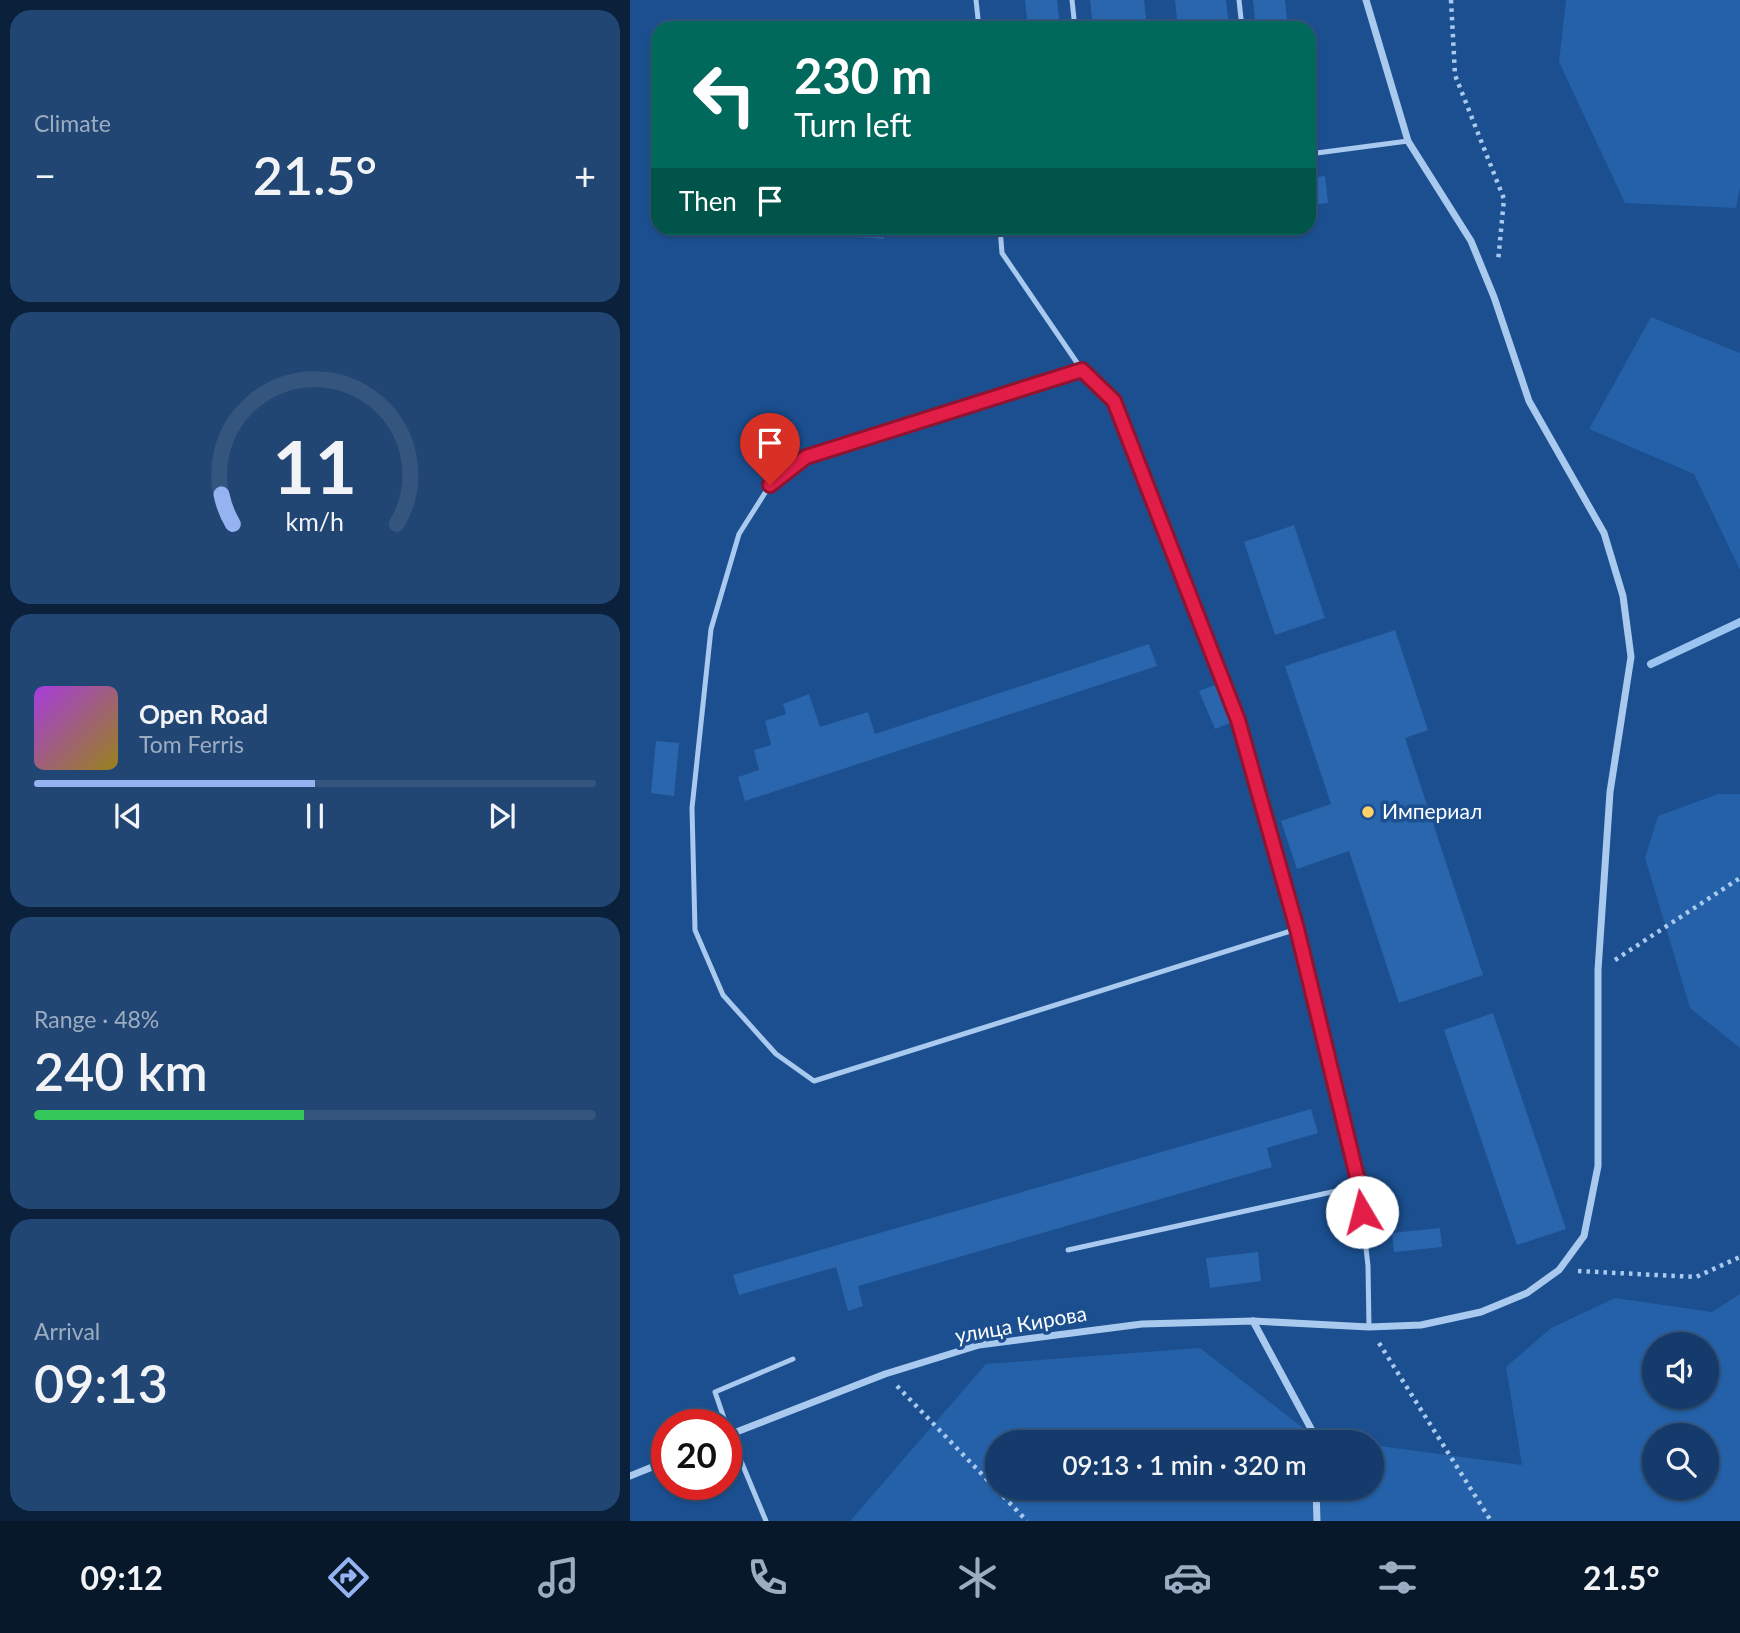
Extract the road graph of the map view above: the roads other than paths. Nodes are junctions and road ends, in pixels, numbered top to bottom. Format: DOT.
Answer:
graph roads {
  1 [pos="976,0"];
  2 [pos="1072,0"];
  3 [pos="1239,0"];
  4 [pos="1366,0"];
  5 [pos="978,21"];
  6 [pos="1074,21"];
  7 [pos="1241,21"];
  8 [pos="1408,141"];
  9 [pos="1316,153"];
  10 [pos="1001,235"];
  11 [pos="1082,370"];
  12 [pos="1297,929"];
  13 [pos="1359,1185"];
  14 [pos="1068,1250"];
  15 [pos="1253,1321"];
  16 [pos="1369,1327"];
  17 [pos="793,1359"];
  18 [pos="721,1409"];
  19 [pos="742,1430"];
  20 [pos="1312,1430"];
  21 [pos="651,1467"];
  22 [pos="742,1467"];
  23 [pos="630,1476"];
  24 [pos="1317,1500"];
  25 [pos="766,1521"];
  26 [pos="1317,1521"];
  1 -- 5 [label="lane"];
  2 -- 6 [label="lane"];
  3 -- 7 [label="lane"];
  4 -- 8 [label="street, улица Кирова"];
  8 -- 9 [label="lane"];
  8 -- 16 [label="street, улица Кирова"];
  10 -- 11 [label="lane"];
  11 -- 12 [label="lane"];
  11 -- 12 [label="lane"];
  12 -- 13 [label="lane"];
  13 -- 14 [label="lane"];
  13 -- 16 [label="lane"];
  15 -- 16 [label="street, улица Кирова"];
  15 -- 19 [label="street, улица Кирова"];
  15 -- 20 [label="street"];
  17 -- 18 [label="lane"];
  21 -- 23 [label="street"];
  22 -- 25 [label="lane"];
  24 -- 26 [label="street"];
}
